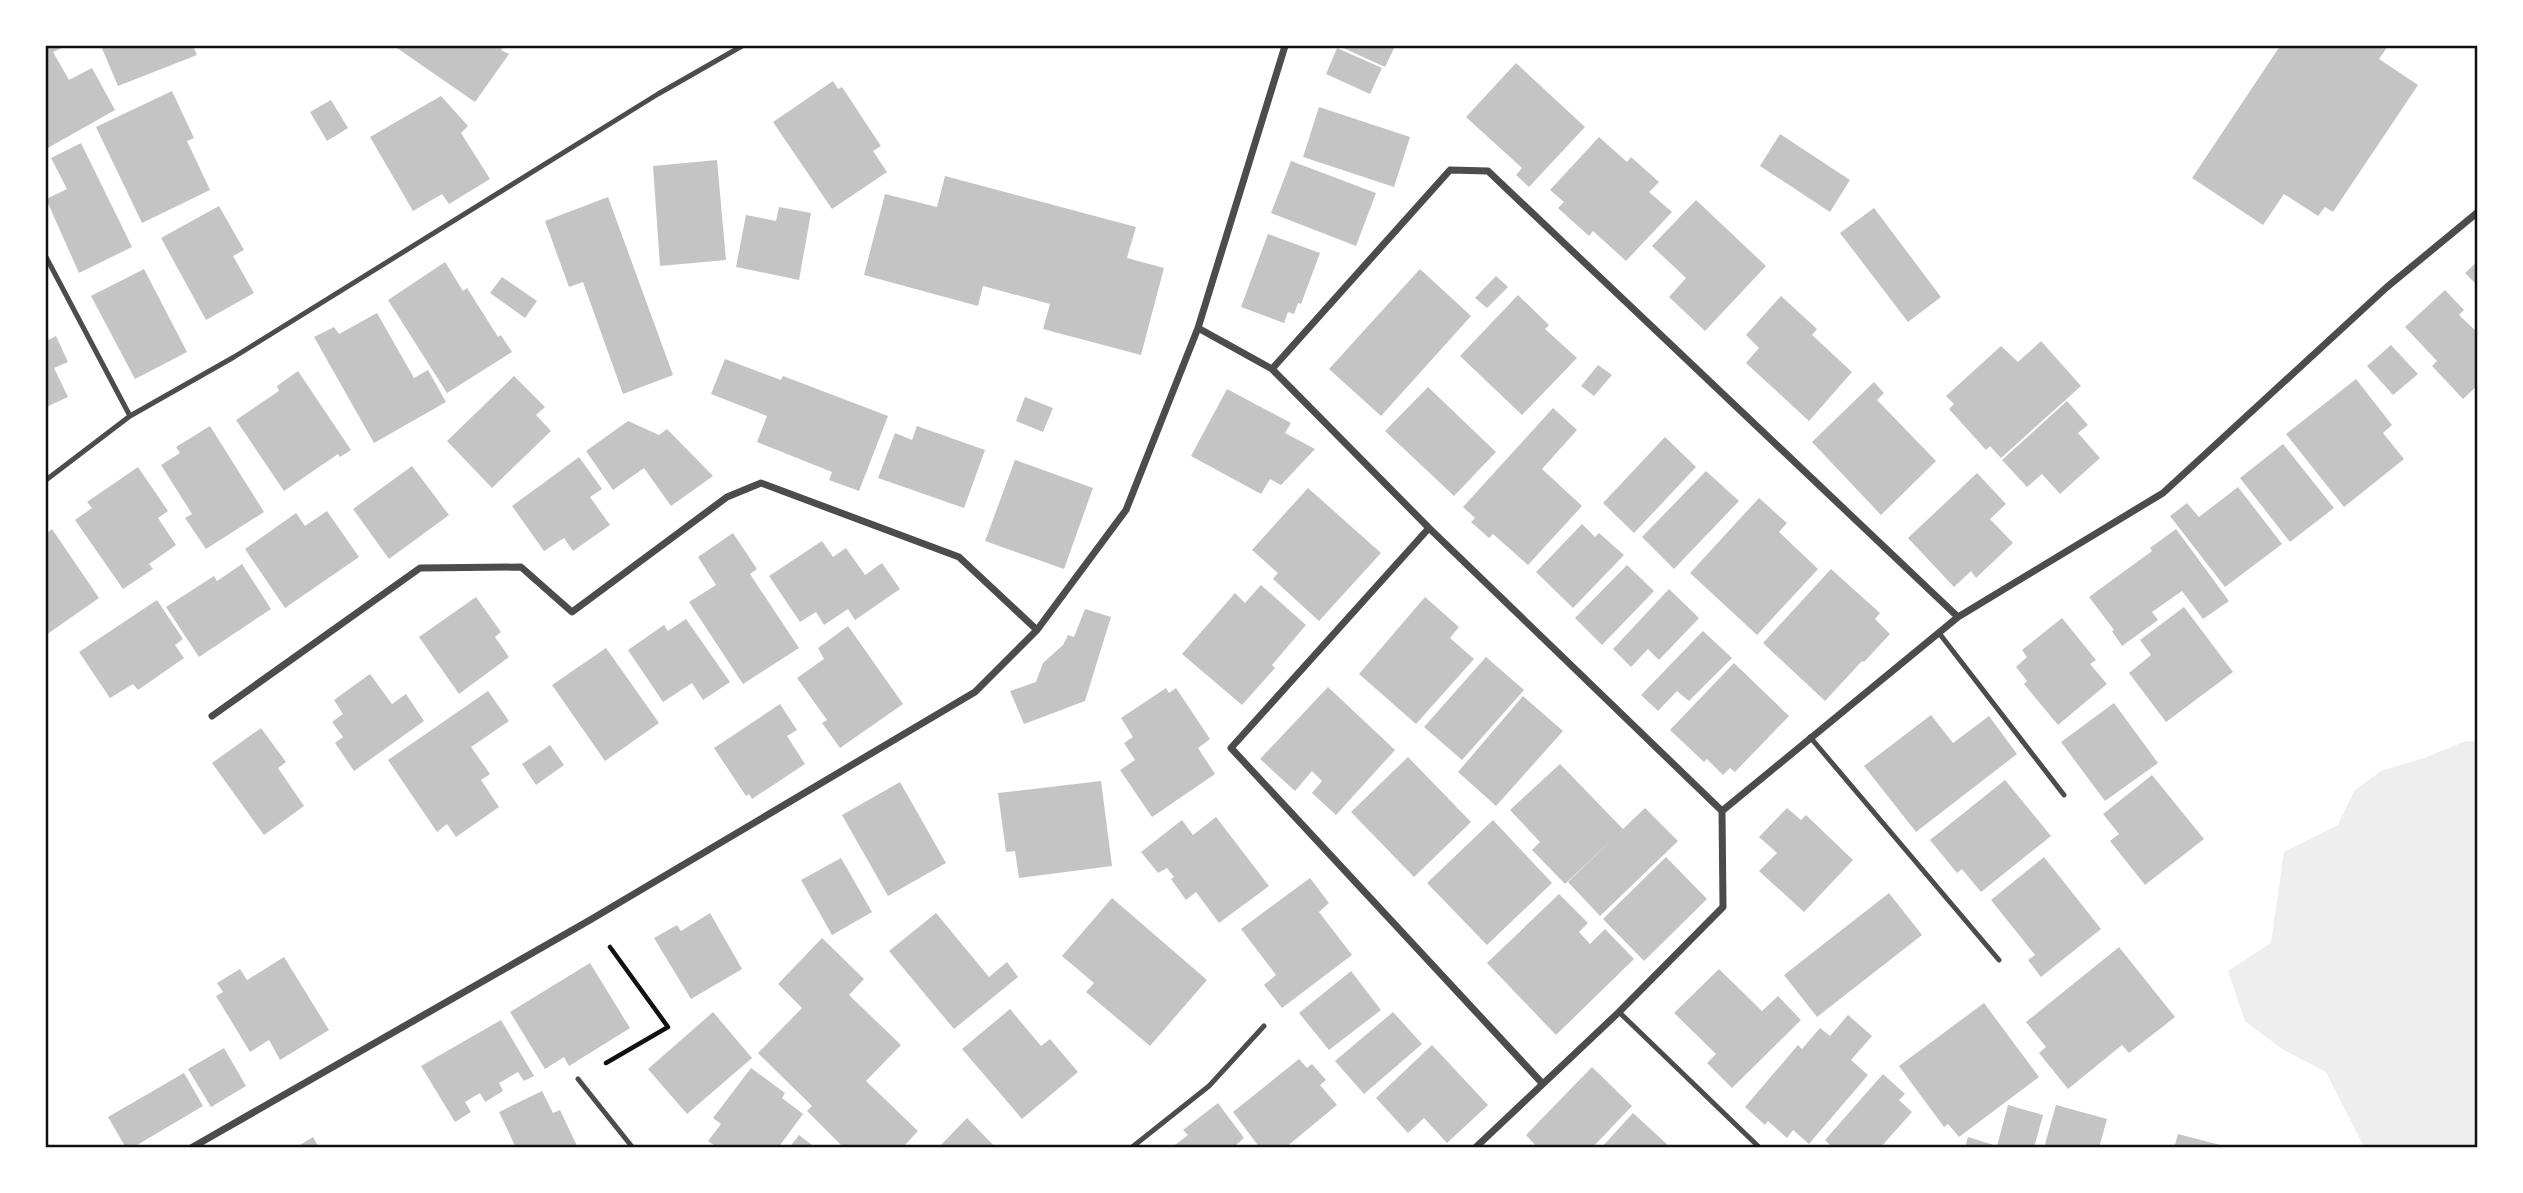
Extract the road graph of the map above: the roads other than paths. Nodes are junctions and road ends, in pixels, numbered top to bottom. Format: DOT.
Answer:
graph roads {
  1 [pos="742,46"];
  2 [pos="1284,46"];
  3 [pos="2477,212"];
  4 [pos="46,257"];
  5 [pos="1198,328"];
  6 [pos="1272,369"];
  7 [pos="130,416"];
  8 [pos="46,480"];
  9 [pos="1429,528"];
  10 [pos="1958,617"];
  11 [pos="1037,630"];
  12 [pos="1939,633"];
  13 [pos="212,716"];
  14 [pos="1810,737"];
  15 [pos="2064,795"];
  16 [pos="1722,811"];
  17 [pos="1999,960"];
  18 [pos="1619,1012"];
  19 [pos="1264,1026"];
  20 [pos="578,1079"];
  21 [pos="1542,1083"];
  22 [pos="191,1147"];
  23 [pos="633,1147"];
  24 [pos="1131,1147"];
  25 [pos="1475,1147"];
  26 [pos="1760,1147"];
  1 -- 7 [label="lane"];
  2 -- 5 [label="street"];
  3 -- 10 [label="street"];
  4 -- 7 [label="lane"];
  5 -- 6 [label="street"];
  5 -- 11 [label="street"];
  6 -- 9 [label="street"];
  6 -- 10 [label="street"];
  7 -- 8 [label="lane"];
  9 -- 16 [label="street"];
  9 -- 21 [label="street"];
  10 -- 12 [label="street"];
  11 -- 13 [label="street"];
  11 -- 22 [label="street"];
  12 -- 14 [label="street"];
  12 -- 15 [label="lane"];
  14 -- 16 [label="street"];
  14 -- 17 [label="lane"];
  16 -- 18 [label="street"];
  18 -- 21 [label="street"];
  18 -- 26 [label="lane"];
  19 -- 24 [label="lane"];
  20 -- 23 [label="lane"];
  21 -- 25 [label="street"];
}
